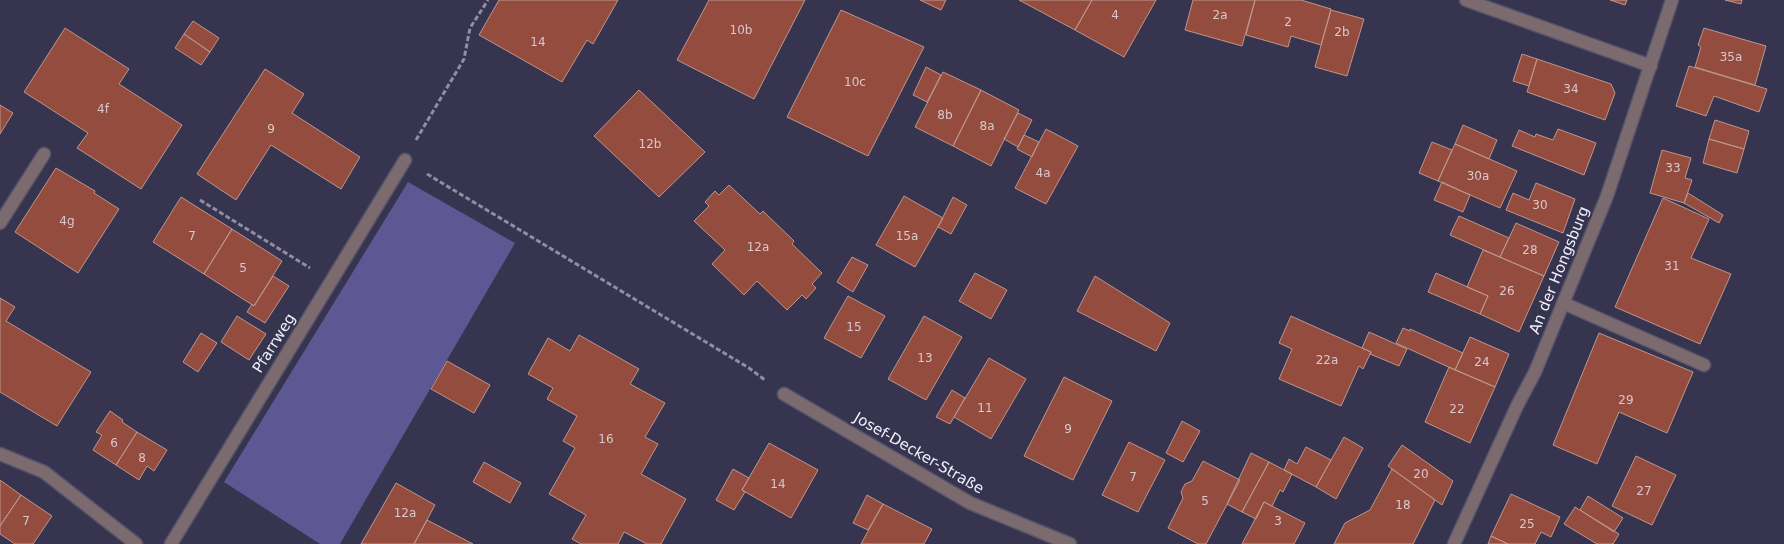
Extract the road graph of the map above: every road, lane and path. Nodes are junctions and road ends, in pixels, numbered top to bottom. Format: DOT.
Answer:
graph roads {
  1 [pos="488,0"];
  2 [pos="1466,0"];
  3 [pos="1672,0"];
  4 [pos="1651,66"];
  5 [pos="44,154"];
  6 [pos="405,160"];
  7 [pos="200,200"];
  8 [pos="0,223"];
  9 [pos="331,281"];
  10 [pos="1563,303"];
  11 [pos="1704,365"];
  12 [pos="784,394"];
  13 [pos="0,454"];
  14 [pos="136,544"];
  15 [pos="171,544"];
  16 [pos="1070,544"];
  17 [pos="1454,544"];
  1 -- 6 [label="path"];
  2 -- 4 [label="street"];
  3 -- 4 [label="street, An der Hongsburg"];
  4 -- 10 [label="street, An der Hongsburg"];
  5 -- 8 [label="street"];
  6 -- 9 [label="street, Pfarrweg"];
  6 -- 12 [label="path"];
  7 -- 9 [label="path"];
  9 -- 15 [label="street, Pfarrweg"];
  10 -- 11 [label="street"];
  10 -- 17 [label="street, An der Hongsburg"];
  12 -- 16 [label="street, Josef-Decker-Straße"];
  13 -- 14 [label="street"];
}
